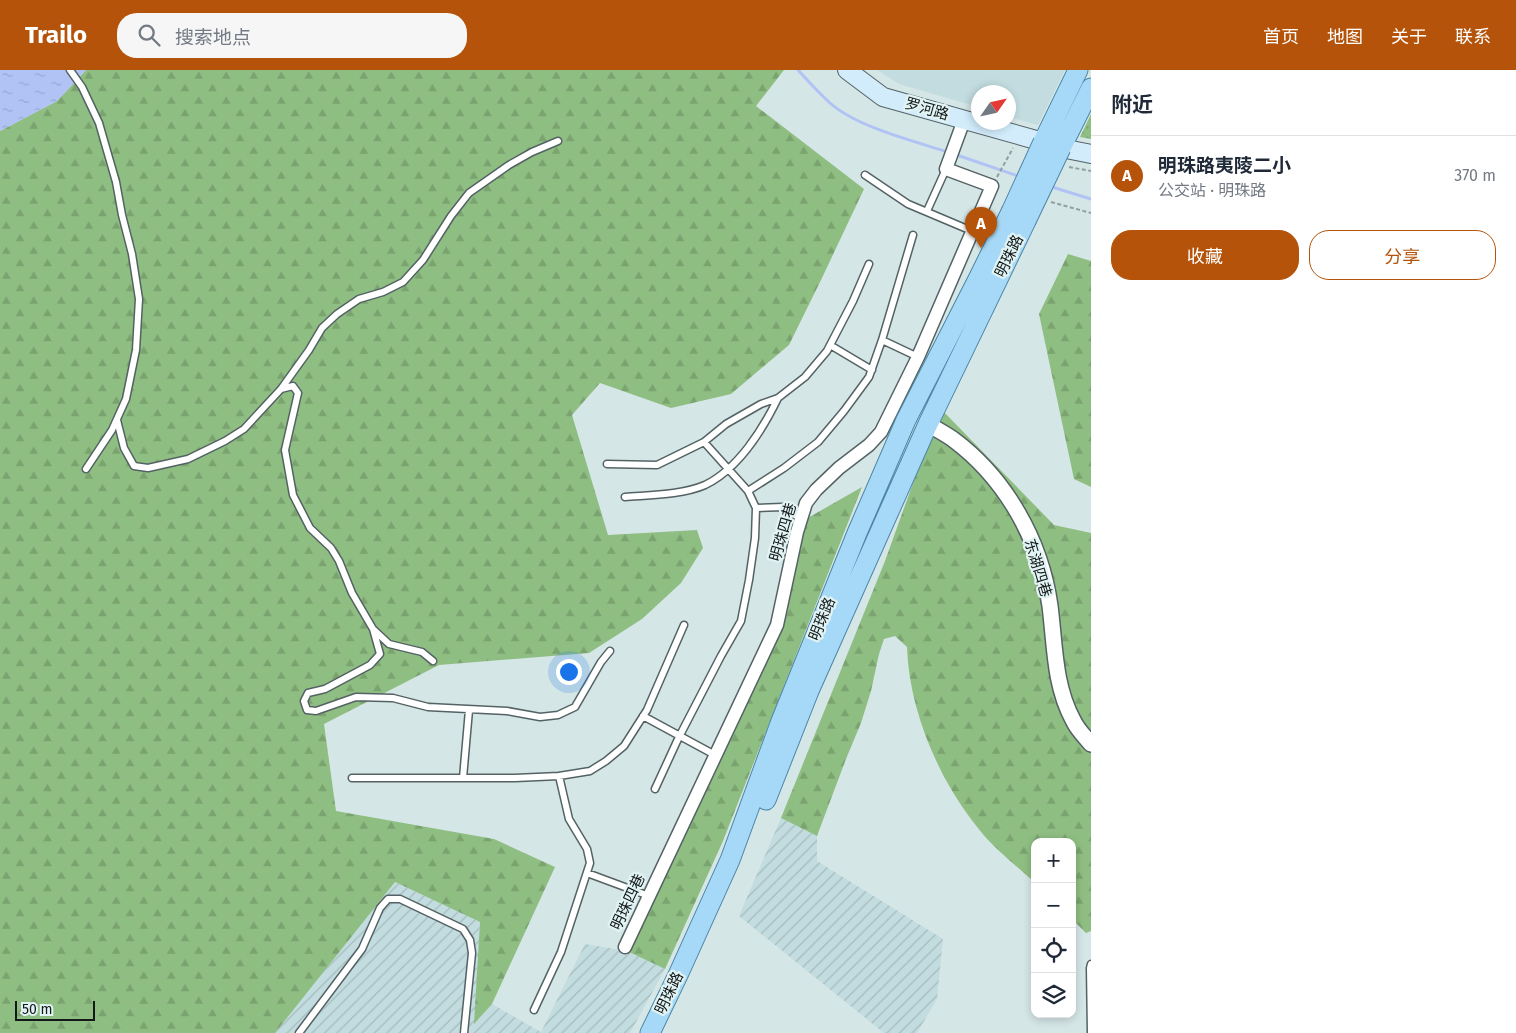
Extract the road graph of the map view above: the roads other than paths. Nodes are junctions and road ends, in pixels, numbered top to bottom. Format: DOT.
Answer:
graph roads {
  1 [pos="70,70"];
  2 [pos="847,70"];
  3 [pos="1078,70"];
  4 [pos="1091,88"];
  5 [pos="964,120"];
  6 [pos="558,142"];
  7 [pos="1043,142"];
  8 [pos="1091,145"];
  9 [pos="1060,151"];
  10 [pos="1091,154"];
  11 [pos="946,169"];
  12 [pos="864,176"];
  13 [pos="927,211"];
  14 [pos="1018,216"];
  15 [pos="972,231"];
  16 [pos="912,236"];
  17 [pos="869,264"];
  18 [pos="882,340"];
  19 [pos="830,346"];
  20 [pos="918,357"];
  21 [pos="872,370"];
  22 [pos="281,388"];
  23 [pos="778,398"];
  24 [pos="117,420"];
  25 [pos="928,424"];
  26 [pos="704,442"];
  27 [pos="606,464"];
  28 [pos="86,469"];
  29 [pos="728,469"];
  30 [pos="748,491"];
  31 [pos="624,497"];
  32 [pos="756,508"];
  33 [pos="801,519"];
  34 [pos="684,625"];
  35 [pos="373,629"];
  36 [pos="610,652"];
  37 [pos="433,660"];
  38 [pos="468,710"];
  39 [pos="644,716"];
  40 [pos="680,735"];
  41 [pos="1091,744"];
  42 [pos="715,755"];
  43 [pos="559,776"];
  44 [pos="352,778"];
  45 [pos="463,778"];
  46 [pos="655,789"];
  47 [pos="587,873"];
  48 [pos="649,896"];
  49 [pos="625,947"];
  50 [pos="1091,964"];
  51 [pos="534,1010"];
  52 [pos="298,1033"];
  53 [pos="464,1033"];
  54 [pos="650,1033"];
  55 [pos="665,1033"];
  56 [pos="1090,1033"];
  1 -- 24 [label="lane"];
  2 -- 5 [label="main road, 罗河路"];
  3 -- 7 [label="main road"];
  4 -- 9 [label="main road"];
  5 -- 7 [label="main road, 罗河路"];
  5 -- 11 [label="street"];
  6 -- 22 [label="lane"];
  7 -- 9 [label="main road, 罗河路"];
  7 -- 14 [label="main road, bridge"];
  8 -- 9 [label="main road, 罗河路"];
  9 -- 10 [label="main road, 罗河路"];
  9 -- 14 [label="main road, bridge"];
  11 -- 13 [label="lane"];
  11 -- 15 [label="street, 明珠四巷"];
  12 -- 13 [label="lane"];
  13 -- 15 [label="lane"];
  14 -- 25 [label="main road, 明珠路"];
  14 -- 54 [label="main road, 明珠路"];
  15 -- 20 [label="street, 明珠四巷"];
  16 -- 18 [label="lane"];
  17 -- 19 [label="lane"];
  18 -- 20 [label="lane"];
  18 -- 21 [label="lane"];
  19 -- 21 [label="lane"];
  19 -- 23 [label="lane"];
  20 -- 33 [label="street, 明珠四巷"];
  21 -- 30 [label="lane"];
  22 -- 24 [label="lane"];
  22 -- 35 [label="lane"];
  23 -- 26 [label="lane"];
  23 -- 29 [label="lane"];
  24 -- 28 [label="lane"];
  25 -- 41 [label="street, 东湖四巷"];
  25 -- 55 [label="main road, 明珠路"];
  26 -- 27 [label="lane"];
  26 -- 29 [label="lane"];
  29 -- 30 [label="lane"];
  29 -- 31 [label="lane"];
  30 -- 32 [label="lane"];
  32 -- 33 [label="lane"];
  32 -- 40 [label="lane"];
  33 -- 42 [label="street, 明珠四巷"];
  34 -- 39 [label="lane"];
  35 -- 37 [label="lane"];
  35 -- 38 [label="lane"];
  36 -- 38 [label="lane"];
  38 -- 45 [label="lane"];
  39 -- 40 [label="lane"];
  39 -- 43 [label="lane"];
  40 -- 42 [label="lane"];
  40 -- 46 [label="lane"];
  42 -- 48 [label="street, 明珠四巷"];
  43 -- 45 [label="lane"];
  43 -- 47 [label="lane"];
  44 -- 45 [label="lane"];
  47 -- 48 [label="lane"];
  47 -- 51 [label="lane"];
  48 -- 49 [label="street, 明珠四巷"];
  50 -- 56 [label="lane"];
  52 -- 53 [label="lane"];
}
